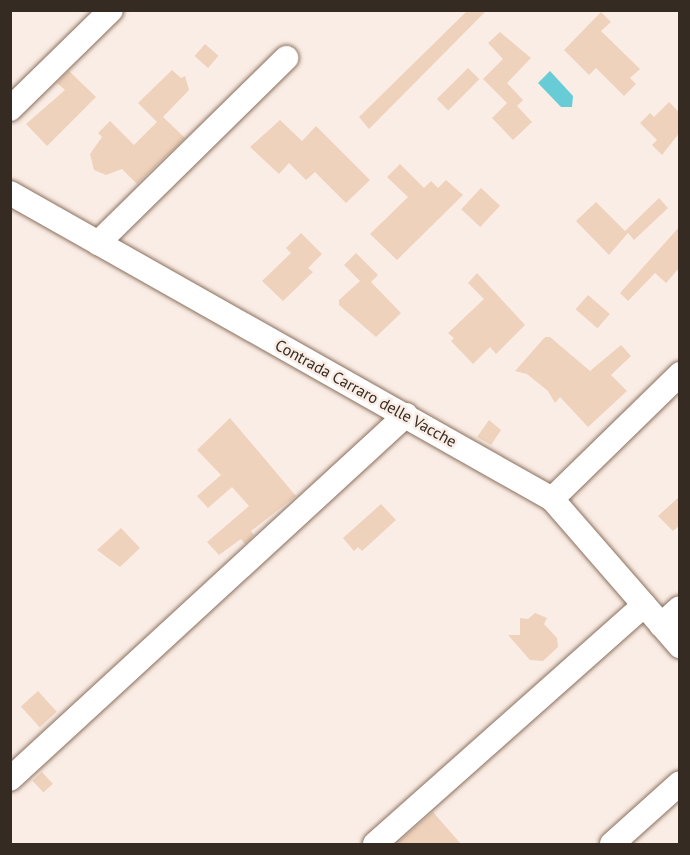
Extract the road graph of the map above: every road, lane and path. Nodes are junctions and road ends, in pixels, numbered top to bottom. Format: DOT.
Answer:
graph roads {
  1 [pos="111,10"];
  2 [pos="286,58"];
  3 [pos="10,109"];
  4 [pos="10,193"];
  5 [pos="98,243"];
  6 [pos="680,374"];
  7 [pos="406,415"];
  8 [pos="552,500"];
  9 [pos="644,605"];
  10 [pos="680,608"];
  11 [pos="661,625"];
  12 [pos="680,646"];
  13 [pos="10,779"];
  14 [pos="680,783"];
  15 [pos="375,844"];
  16 [pos="612,844"];
  1 -- 3 [label="street"];
  2 -- 5 [label="street"];
  4 -- 5 [label="street, Contrada Carraro delle Vacche"];
  5 -- 7 [label="street, Contrada Carraro delle Vacche"];
  6 -- 8 [label="street"];
  7 -- 8 [label="street, Contrada Carraro delle Vacche"];
  7 -- 13 [label="street"];
  8 -- 9 [label="street, Contrada Carraro delle Vacche"];
  9 -- 11 [label="street, Contrada Carraro delle Vacche"];
  9 -- 15 [label="street"];
  10 -- 11 [label="street"];
  11 -- 12 [label="street, Contrada Carraro delle Vacche"];
  14 -- 16 [label="street"];
}
